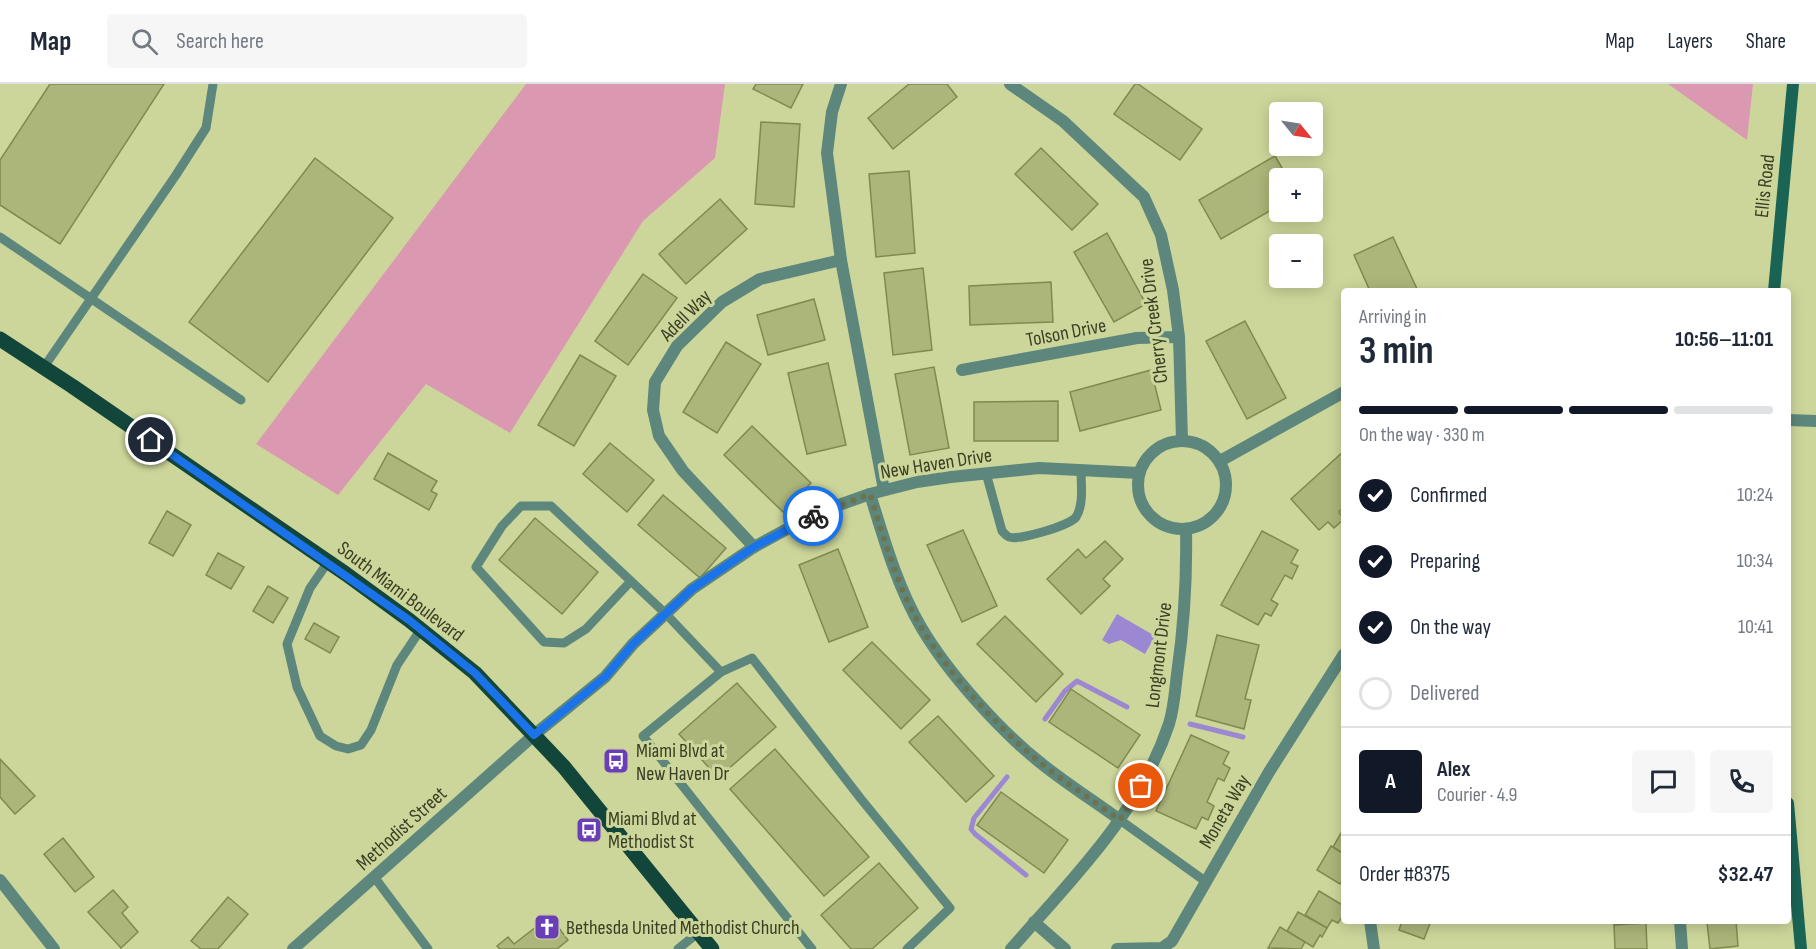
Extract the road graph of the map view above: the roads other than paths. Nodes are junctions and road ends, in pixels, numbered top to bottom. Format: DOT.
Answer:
graph roads {
  1 [pos="213,84"];
  2 [pos="841,84"];
  3 [pos="1010,84"];
  4 [pos="1793,84"];
  5 [pos="0,237"];
  6 [pos="841,260"];
  7 [pos="1774,288"];
  8 [pos="90,298"];
  9 [pos="1179,337"];
  10 [pos="0,339"];
  11 [pos="44,367"];
  12 [pos="962,370"];
  13 [pos="1341,394"];
  14 [pos="241,400"];
  15 [pos="1791,420"];
  16 [pos="1816,421"];
  17 [pos="1182,440"];
  18 [pos="1220,461"];
  19 [pos="1081,470"];
  20 [pos="986,473"];
  21 [pos="1138,473"];
  22 [pos="884,490"];
  23 [pos="870,494"];
  24 [pos="1186,529"];
  25 [pos="754,547"];
  26 [pos="328,562"];
  27 [pos="631,581"];
  28 [pos="666,614"];
  29 [pos="421,630"];
  30 [pos="1341,659"];
  31 [pos="721,672"];
  32 [pos="534,735"];
  33 [pos="1120,820"];
  34 [pos="1791,837"];
  35 [pos="375,878"];
  36 [pos="0,880"];
  37 [pos="1205,881"];
  38 [pos="1034,922"];
  39 [pos="1370,924"];
  40 [pos="1680,924"];
  41 [pos="699,932"];
  42 [pos="54,949"];
  43 [pos="293,949"];
  44 [pos="428,949"];
  45 [pos="678,949"];
  46 [pos="712,949"];
  47 [pos="812,949"];
  48 [pos="907,949"];
  49 [pos="1011,949"];
  50 [pos="1065,949"];
  51 [pos="1117,949"];
  52 [pos="1374,949"];
  53 [pos="1682,949"];
  54 [pos="1801,949"];
  1 -- 8 [label="lane"];
  2 -- 6 [label="street"];
  3 -- 9 [label="street, Cherry Creek Drive"];
  4 -- 7 [label="main road, Ellis Road"];
  5 -- 8 [label="lane"];
  6 -- 22 [label="street"];
  6 -- 25 [label="street, Adell Way"];
  8 -- 11 [label="lane"];
  8 -- 14 [label="lane"];
  9 -- 12 [label="street, Tolson Drive"];
  9 -- 17 [label="street, Cherry Creek Drive"];
  10 -- 11 [label="main road, South Miami Boulevard"];
  11 -- 26 [label="main road, South Miami Boulevard"];
  13 -- 18 [label="street"];
  15 -- 16 [label="street"];
  17 -- 18 [label="street"];
  17 -- 21 [label="street"];
  18 -- 24 [label="street"];
  19 -- 20 [label="street, New Haven Drive"];
  19 -- 20 [label="lane"];
  19 -- 21 [label="street, New Haven Drive"];
  20 -- 22 [label="street, New Haven Drive"];
  21 -- 24 [label="street"];
  22 -- 23 [label="street, New Haven Drive"];
  23 -- 25 [label="street, New Haven Drive"];
  23 -- 33 [label="street"];
  24 -- 33 [label="street, Longmont Drive"];
  25 -- 28 [label="street, New Haven Drive"];
  26 -- 29 [label="main road, South Miami Boulevard"];
  26 -- 29 [label="lane"];
  27 -- 27 [label="lane"];
  27 -- 28 [label="lane"];
  28 -- 31 [label="lane"];
  28 -- 32 [label="street, New Haven Drive"];
  29 -- 32 [label="main road, South Miami Boulevard"];
  30 -- 37 [label="street, Moneta Way"];
  31 -- 47 [label="lane"];
  31 -- 48 [label="lane"];
  32 -- 35 [label="street, Methodist Street"];
  32 -- 41 [label="main road, South Miami Boulevard"];
  33 -- 37 [label="lane"];
  33 -- 38 [label="street, Longmont Drive"];
  34 -- 54 [label="main road"];
  35 -- 43 [label="street, Methodist Street"];
  35 -- 44 [label="lane"];
  36 -- 42 [label="street"];
  37 -- 51 [label="street, Moneta Way"];
  38 -- 49 [label="street, Longmont Drive"];
  38 -- 50 [label="street"];
  39 -- 52 [label="street"];
  40 -- 53 [label="street"];
  41 -- 45 [label="lane"];
  41 -- 46 [label="main road, South Miami Boulevard"];
}
